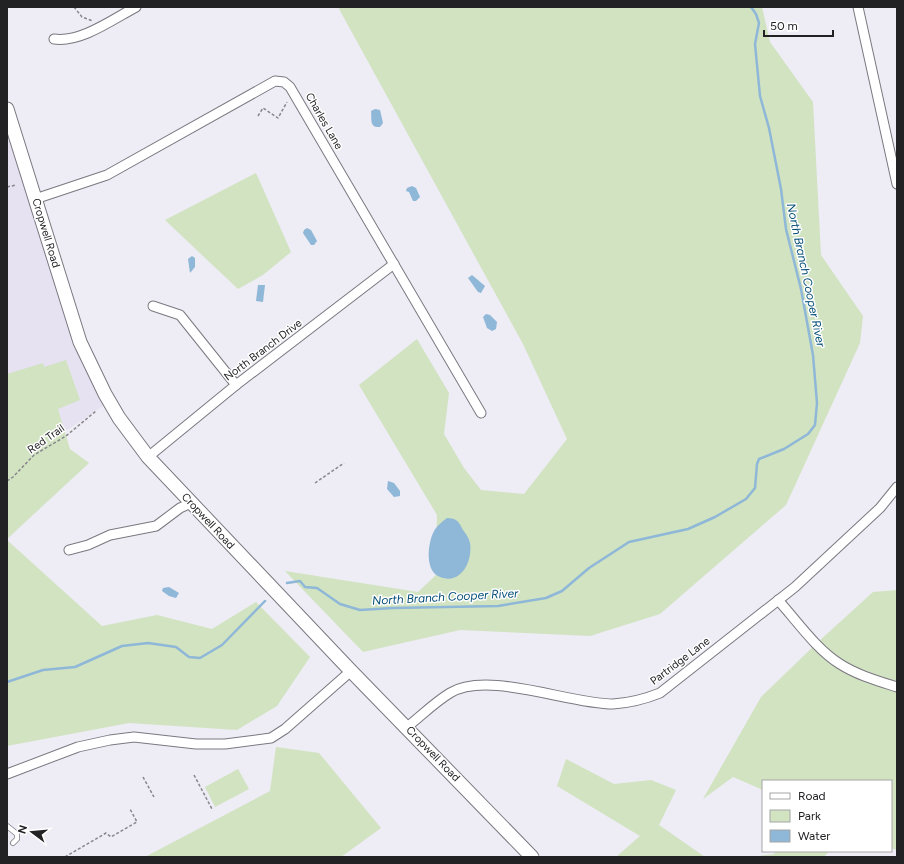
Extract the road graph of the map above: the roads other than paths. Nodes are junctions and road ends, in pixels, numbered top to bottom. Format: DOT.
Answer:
graph roads {
  1 [pos="136,7"];
  2 [pos="858,7"];
  3 [pos="54,40"];
  4 [pos="7,109"];
  5 [pos="897,184"];
  6 [pos="35,199"];
  7 [pos="394,264"];
  8 [pos="153,306"];
  9 [pos="236,385"];
  10 [pos="481,412"];
  11 [pos="148,457"];
  12 [pos="897,487"];
  13 [pos="192,503"];
  14 [pos="69,550"];
  15 [pos="778,600"];
  16 [pos="351,671"];
  17 [pos="897,687"];
  18 [pos="407,728"];
  19 [pos="7,774"];
  20 [pos="7,826"];
  21 [pos="13,843"];
  22 [pos="532,857"];
  1 -- 3 [label="street"];
  2 -- 5 [label="street"];
  4 -- 6 [label="street, Cropwell Road"];
  6 -- 7 [label="street, Charles Lane"];
  6 -- 11 [label="street, Cropwell Road"];
  7 -- 9 [label="street, North Branch Drive"];
  7 -- 10 [label="street, Charles Lane"];
  8 -- 9 [label="street"];
  9 -- 11 [label="street, North Branch Drive"];
  11 -- 13 [label="street, Cropwell Road"];
  12 -- 15 [label="street, Partridge Lane"];
  13 -- 14 [label="street"];
  13 -- 16 [label="street, Cropwell Road"];
  15 -- 17 [label="street"];
  15 -- 18 [label="street, Partridge Lane"];
  16 -- 18 [label="street, Cropwell Road"];
  16 -- 19 [label="street"];
  18 -- 22 [label="street, Cropwell Road"];
  20 -- 21 [label="lane"];
}
